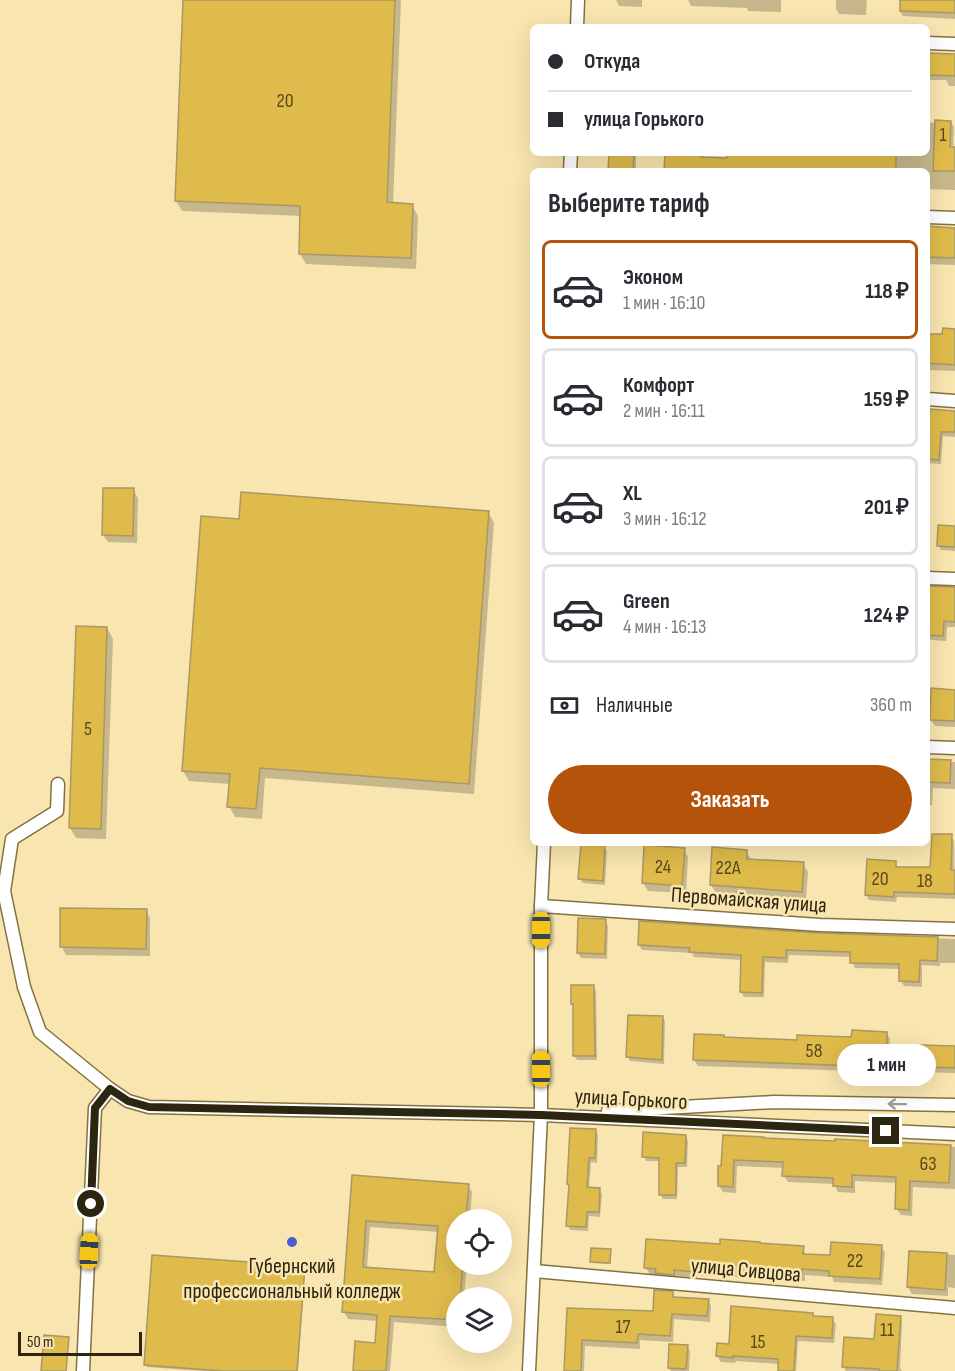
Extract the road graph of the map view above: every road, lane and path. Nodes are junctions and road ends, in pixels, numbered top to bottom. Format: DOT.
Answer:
graph roads {
  1 [pos="578,0"];
  2 [pos="577,24"];
  3 [pos="930,43"];
  4 [pos="955,44"];
  5 [pos="930,217"];
  6 [pos="955,218"];
  7 [pos="930,399"];
  8 [pos="955,401"];
  9 [pos="930,578"];
  10 [pos="955,579"];
  11 [pos="930,747"];
  12 [pos="955,748"];
  13 [pos="58,784"];
  14 [pos="544,846"];
  15 [pos="541,906"];
  16 [pos="955,929"];
  17 [pos="110,1089"];
  18 [pos="955,1105"];
  19 [pos="541,1115"];
  20 [pos="955,1134"];
  21 [pos="534,1271"];
  22 [pos="955,1308"];
  23 [pos="83,1371"];
  24 [pos="529,1371"];
  1 -- 2 [label="street"];
  3 -- 4 [label="street"];
  5 -- 6 [label="street"];
  7 -- 8 [label="street"];
  9 -- 10 [label="street"];
  11 -- 12 [label="street"];
  13 -- 17 [label="street"];
  14 -- 15 [label="street"];
  15 -- 16 [label="street, Первомайская улица"];
  15 -- 19 [label="street"];
  17 -- 19 [label="street"];
  17 -- 23 [label="street"];
  18 -- 19 [label="street, улица Горького, one-way"];
  19 -- 20 [label="street, улица Горького"];
  19 -- 21 [label="street"];
  21 -- 22 [label="street, улица Сивцова"];
  21 -- 24 [label="street"];
}
